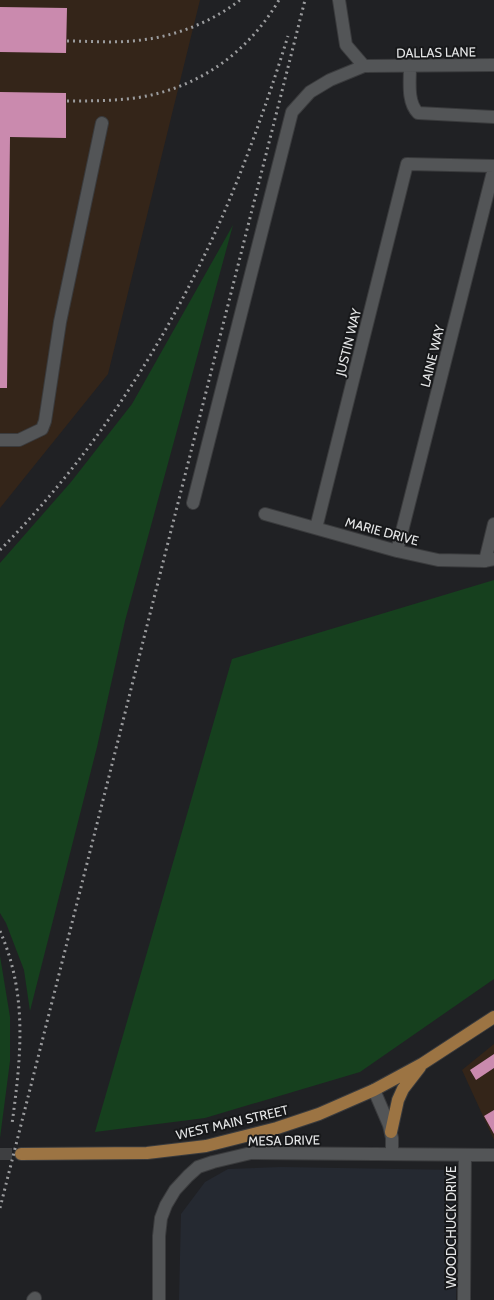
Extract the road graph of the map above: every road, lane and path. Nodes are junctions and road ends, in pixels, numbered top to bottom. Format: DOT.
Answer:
graph roads {
  1 [pos="339,0"];
  2 [pos="494,65"];
  3 [pos="364,66"];
  4 [pos="410,66"];
  5 [pos="494,117"];
  6 [pos="102,123"];
  7 [pos="494,167"];
  8 [pos="0,440"];
  9 [pos="194,503"];
  10 [pos="265,514"];
  11 [pos="494,524"];
  12 [pos="316,528"];
  13 [pos="397,551"];
  14 [pos="489,560"];
  15 [pos="494,1017"];
  16 [pos="422,1064"];
  17 [pos="374,1090"];
  18 [pos="391,1132"];
  19 [pos="21,1154"];
  20 [pos="392,1154"];
  21 [pos="465,1155"];
  22 [pos="494,1155"];
  23 [pos="158,1300"];
  24 [pos="464,1300"];
  1 -- 3 [label="street"];
  2 -- 4 [label="street, DALLAS LANE"];
  3 -- 4 [label="street, DALLAS LANE"];
  3 -- 9 [label="street"];
  4 -- 5 [label="street"];
  6 -- 8 [label="street"];
  7 -- 12 [label="street, JUSTIN WAY"];
  7 -- 13 [label="street, LAINE WAY"];
  10 -- 12 [label="street, MARIE DRIVE"];
  11 -- 14 [label="street"];
  12 -- 13 [label="street, MARIE DRIVE"];
  13 -- 14 [label="street, MARIE DRIVE"];
  15 -- 16 [label="main road, WEST MAIN STREET"];
  16 -- 17 [label="main road, WEST MAIN STREET"];
  16 -- 18 [label="main road"];
  17 -- 18 [label="street"];
  17 -- 19 [label="main road, WEST MAIN STREET"];
  18 -- 20 [label="street"];
  20 -- 21 [label="street, MESA DRIVE"];
  20 -- 23 [label="street, MESA DRIVE"];
  21 -- 22 [label="street, MESA DRIVE"];
  21 -- 24 [label="street, WOODCHUCK DRIVE"];
}
